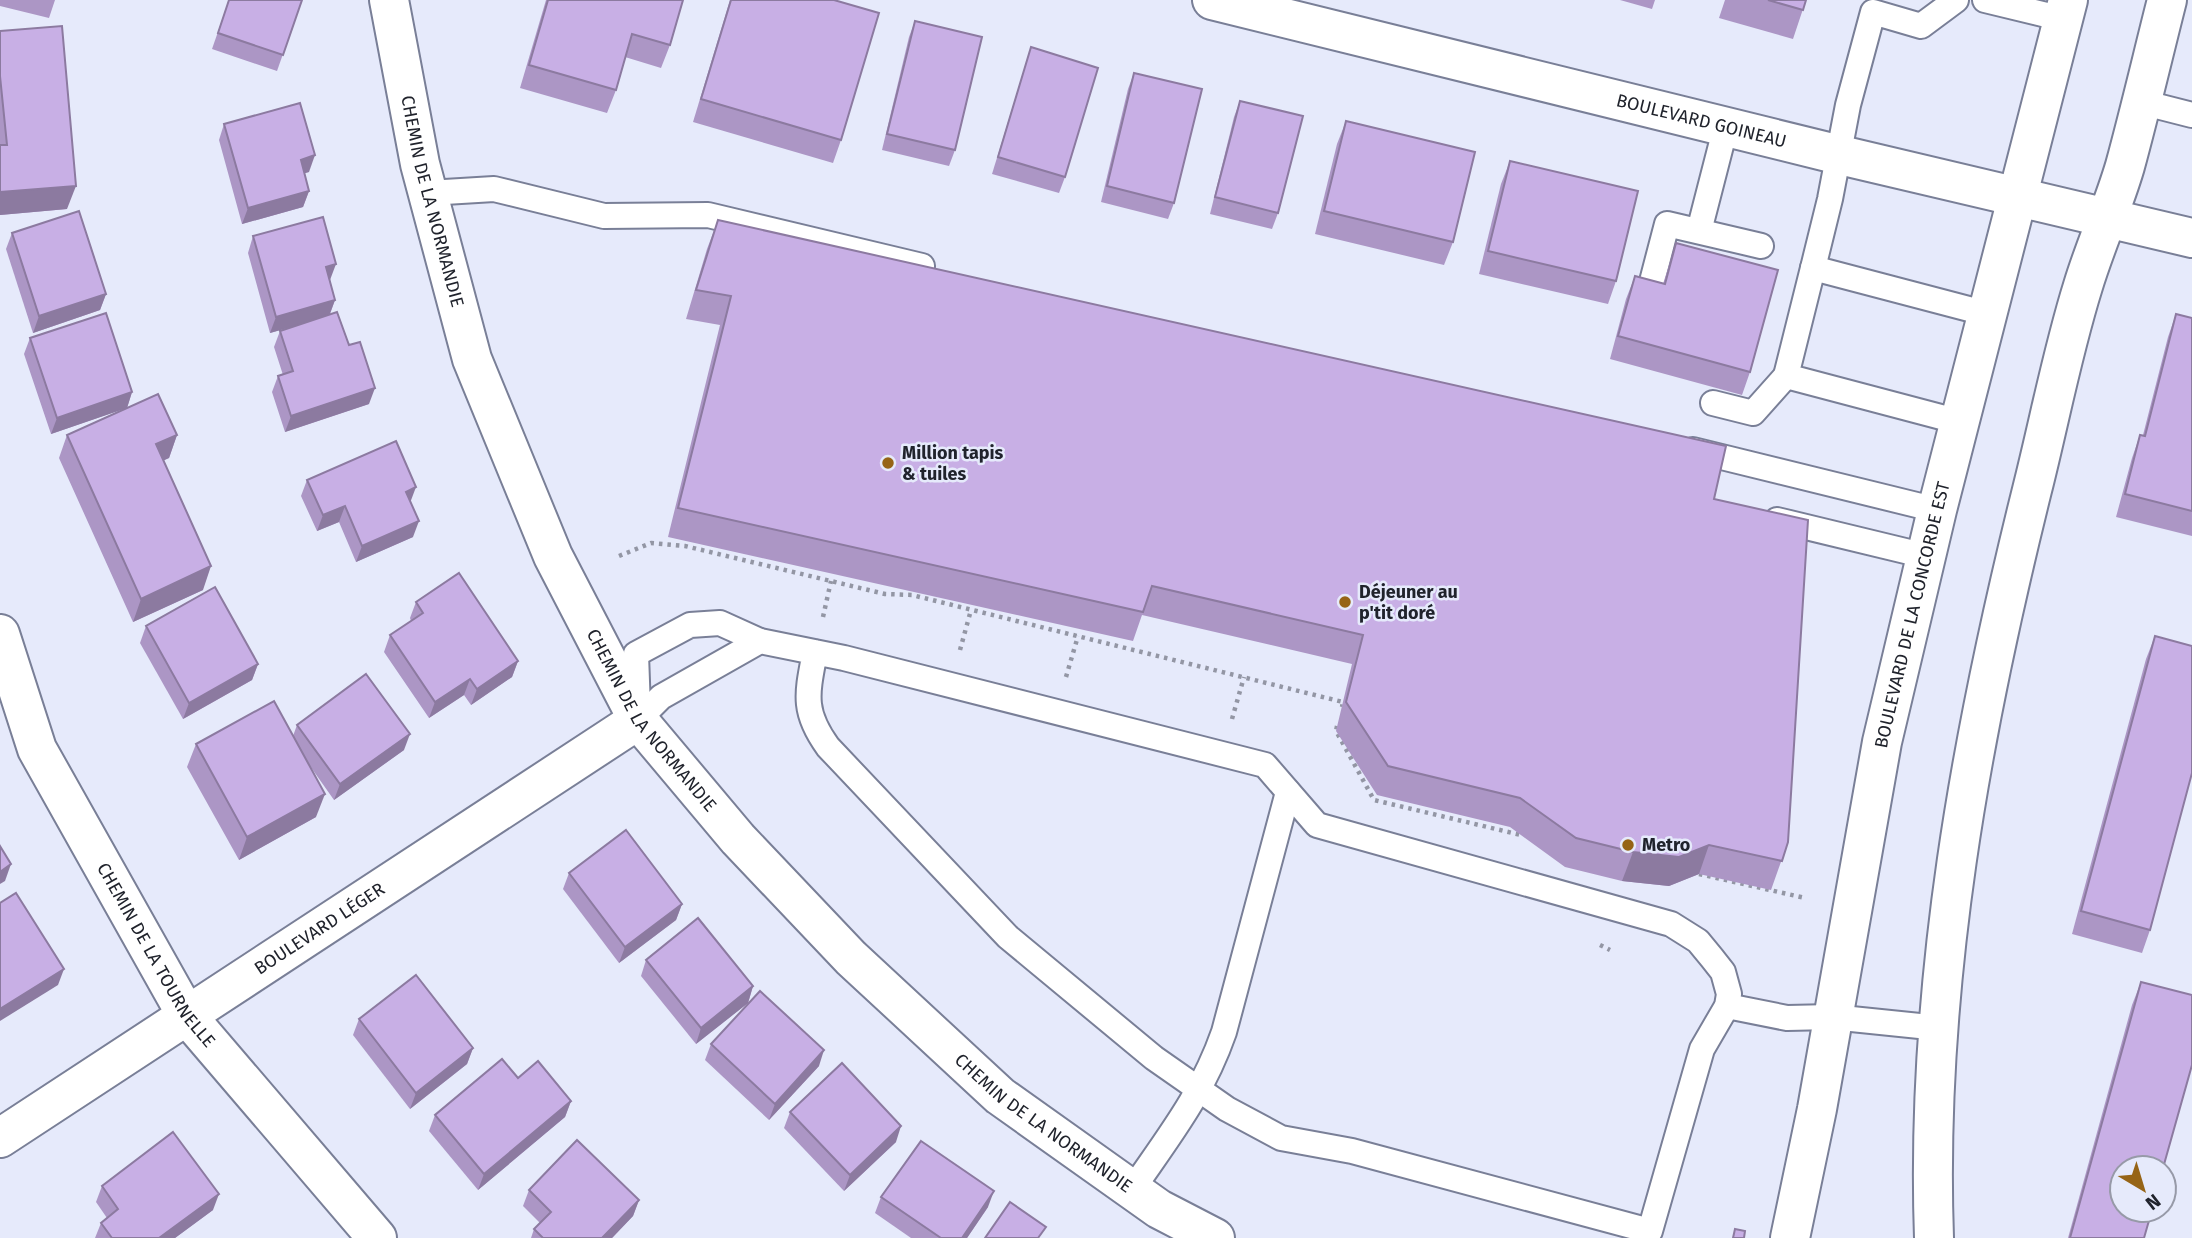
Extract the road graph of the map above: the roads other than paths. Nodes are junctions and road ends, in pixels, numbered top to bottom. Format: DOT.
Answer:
graph roads {
  1 [pos="388,0"];
  2 [pos="1212,0"];
  3 [pos="1956,0"];
  4 [pos="1984,0"];
  5 [pos="2167,0"];
  6 [pos="2065,9"];
  7 [pos="2141,103"];
  8 [pos="2192,115"];
  9 [pos="1726,126"];
  10 [pos="1840,155"];
  11 [pos="428,193"];
  12 [pos="2017,197"];
  13 [pos="2108,218"];
  14 [pos="1699,231"];
  15 [pos="2192,238"];
  16 [pos="1762,246"];
  17 [pos="1813,268"];
  18 [pos="939,270"];
  19 [pos="1648,293"];
  20 [pos="1988,314"];
  21 [pos="1786,376"];
  22 [pos="1713,403"];
  23 [pos="1960,422"];
  24 [pos="1674,446"];
  25 [pos="1937,510"];
  26 [pos="1748,513"];
  27 [pos="1926,556"];
  28 [pos="0,634"];
  29 [pos="760,641"];
  30 [pos="815,652"];
  31 [pos="638,720"];
  32 [pos="1288,792"];
  33 [pos="1727,1006"];
  34 [pos="187,1016"];
  35 [pos="1832,1017"];
  36 [pos="1939,1028"];
  37 [pos="1200,1092"];
  38 [pos="0,1138"];
  39 [pos="1132,1190"];
  40 [pos="377,1238"];
  41 [pos="1215,1238"];
  42 [pos="1790,1238"];
  43 [pos="1934,1238"];
  1 -- 11 [label="street, CHEMIN DE LA NORMANDIE"];
  2 -- 9 [label="street, BOULEVARD GOINEAU"];
  3 -- 10 [label="lane"];
  4 -- 6 [label="lane"];
  5 -- 7 [label="street"];
  6 -- 12 [label="street, BOULEVARD DE LA CONCORDE EST"];
  7 -- 8 [label="lane"];
  7 -- 13 [label="street"];
  9 -- 10 [label="street, BOULEVARD GOINEAU"];
  9 -- 14 [label="lane"];
  10 -- 12 [label="street, BOULEVARD GOINEAU"];
  10 -- 17 [label="lane"];
  11 -- 18 [label="lane"];
  11 -- 31 [label="street, CHEMIN DE LA NORMANDIE"];
  12 -- 13 [label="street, BOULEVARD GOINEAU"];
  12 -- 20 [label="street, BOULEVARD DE LA CONCORDE EST"];
  13 -- 15 [label="street, BOULEVARD GOINEAU"];
  13 -- 36 [label="street"];
  14 -- 16 [label="lane"];
  14 -- 19 [label="lane"];
  17 -- 20 [label="lane"];
  17 -- 21 [label="lane"];
  20 -- 23 [label="street, BOULEVARD DE LA CONCORDE EST"];
  21 -- 22 [label="lane"];
  21 -- 23 [label="lane"];
  23 -- 25 [label="street, BOULEVARD DE LA CONCORDE EST"];
  24 -- 25 [label="lane"];
  25 -- 27 [label="street, BOULEVARD DE LA CONCORDE EST"];
  26 -- 27 [label="lane"];
  27 -- 35 [label="street, BOULEVARD DE LA CONCORDE EST"];
  28 -- 34 [label="street, CHEMIN DE LA TOURNELLE"];
  29 -- 30 [label="lane"];
  29 -- 31 [label="lane"];
  29 -- 31 [label="lane"];
  30 -- 32 [label="lane"];
  30 -- 37 [label="lane"];
  31 -- 34 [label="street, BOULEVARD LÉGER"];
  31 -- 39 [label="street, CHEMIN DE LA NORMANDIE"];
  32 -- 33 [label="lane"];
  32 -- 37 [label="lane"];
  33 -- 35 [label="lane"];
  33 -- 37 [label="lane"];
  34 -- 38 [label="street, BOULEVARD LÉGER"];
  34 -- 40 [label="street, CHEMIN DE LA TOURNELLE"];
  35 -- 36 [label="lane"];
  35 -- 42 [label="street, BOULEVARD DE LA CONCORDE EST"];
  36 -- 43 [label="street"];
  37 -- 39 [label="lane"];
  39 -- 41 [label="street, CHEMIN DE LA NORMANDIE"];
}
